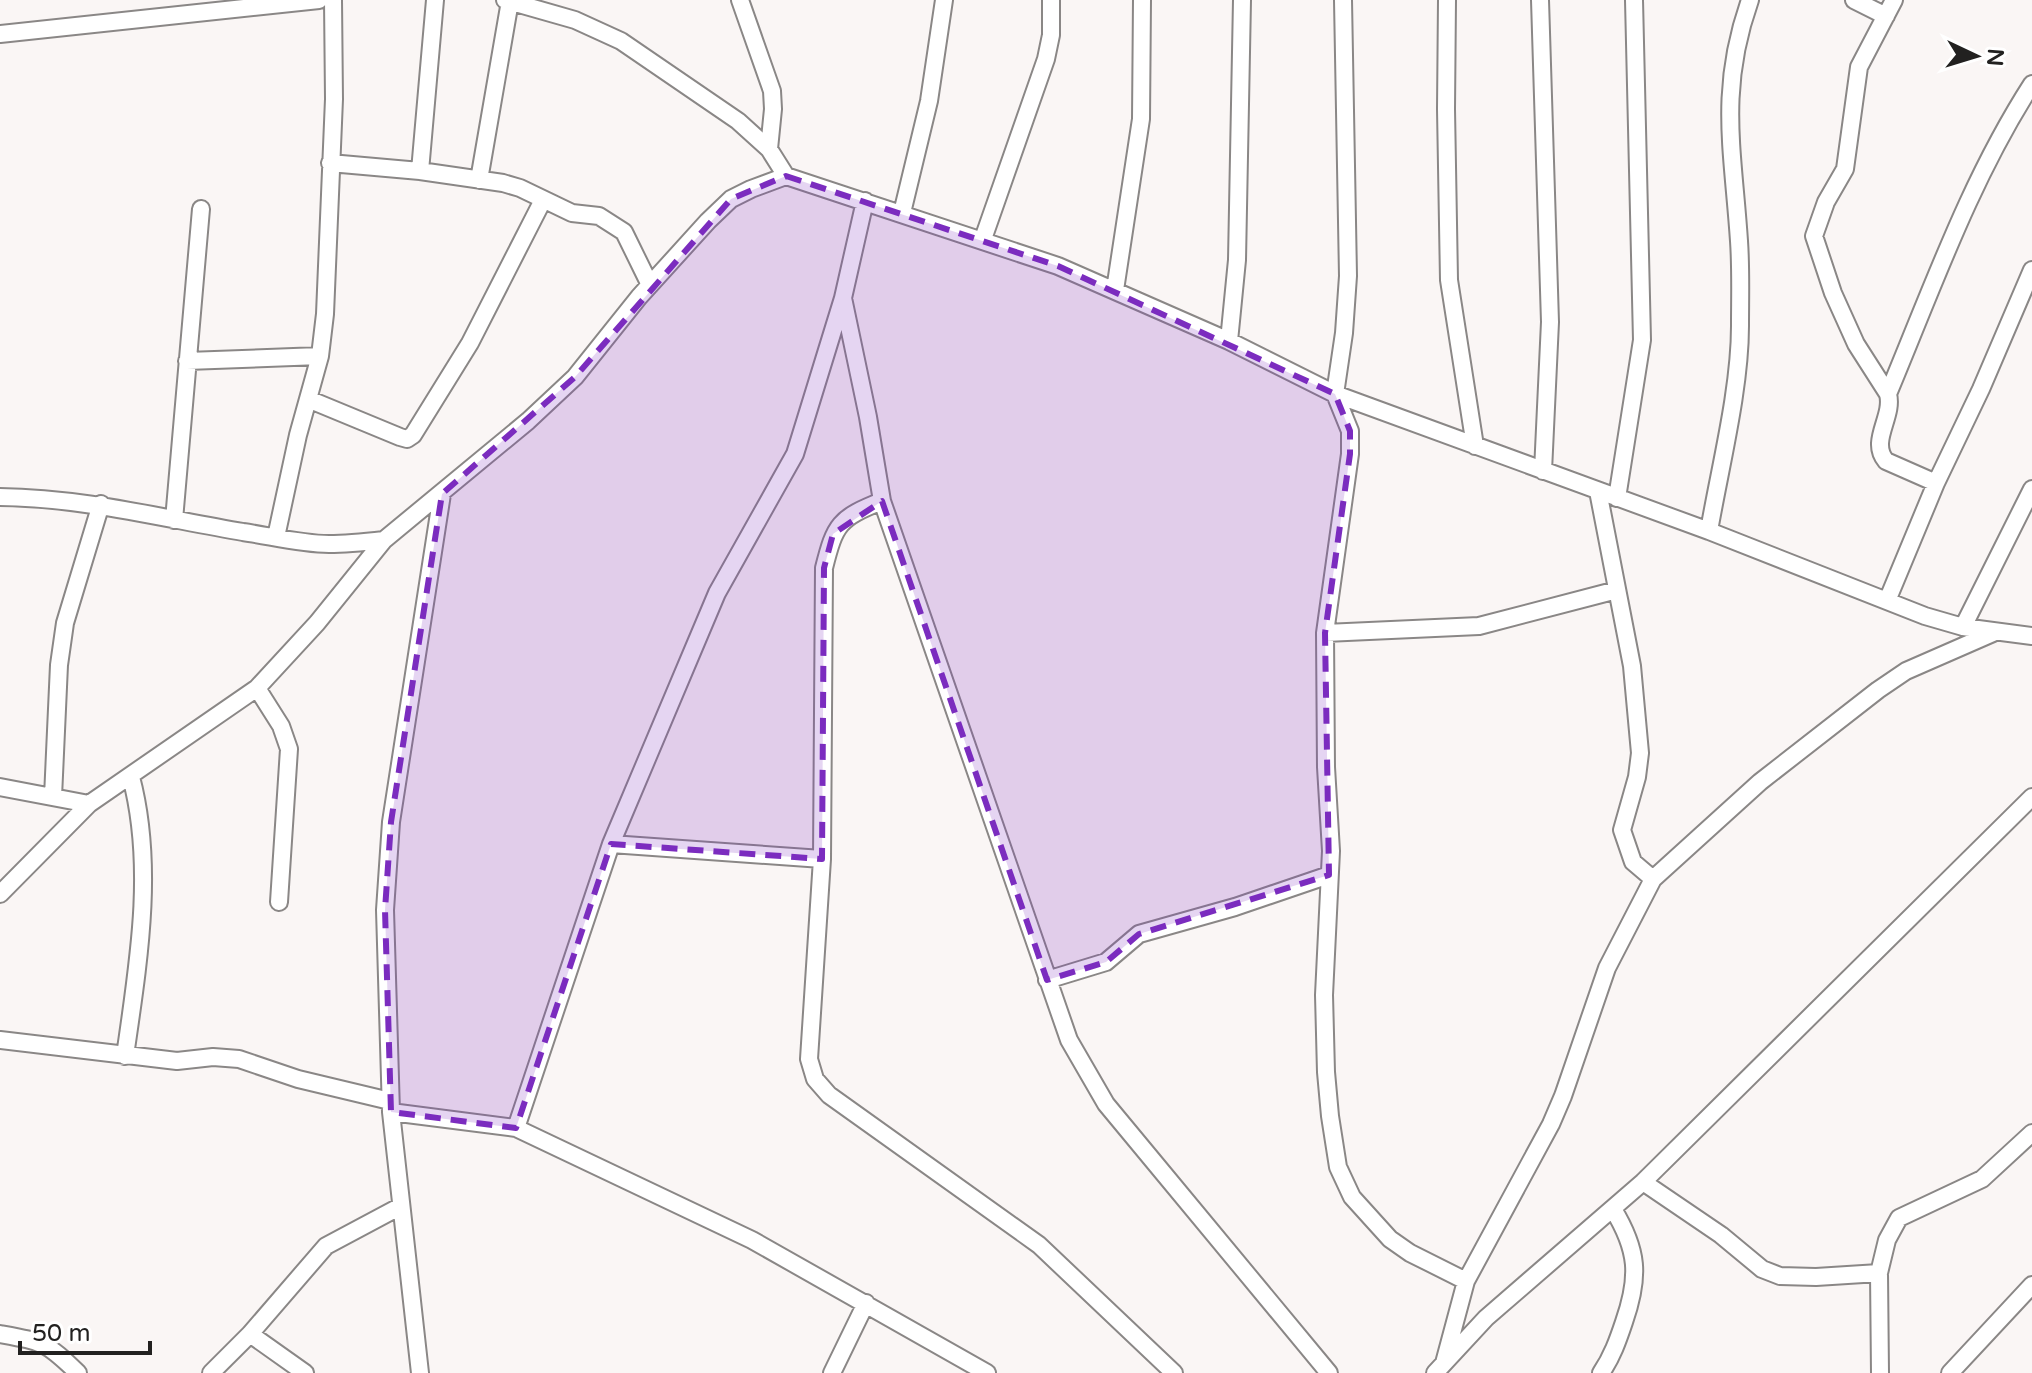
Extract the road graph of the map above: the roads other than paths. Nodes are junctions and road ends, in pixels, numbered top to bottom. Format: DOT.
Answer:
graph roads {
  1 [pos="319,0"];
  2 [pos="333,0"];
  3 [pos="435,0"];
  4 [pos="508,0"];
  5 [pos="740,0"];
  6 [pos="944,0"];
  7 [pos="1051,0"];
  8 [pos="1142,0"];
  9 [pos="1242,0"];
  10 [pos="1343,0"];
  11 [pos="1447,0"];
  12 [pos="1540,0"];
  13 [pos="1634,0"];
  14 [pos="1750,0"];
  15 [pos="1854,0"];
  16 [pos="1894,0"];
  17 [pos="1886,16"];
  18 [pos="0,34"];
  19 [pos="2032,84"];
  20 [pos="769,149"];
  21 [pos="330,163"];
  22 [pos="420,171"];
  23 [pos="786,176"];
  24 [pos="479,180"];
  25 [pos="543,200"];
  26 [pos="865,201"];
  27 [pos="201,209"];
  28 [pos="902,213"];
  29 [pos="983,239"];
  30 [pos="2032,270"];
  31 [pos="650,285"];
  32 [pos="1115,290"];
  33 [pos="843,298"];
  34 [pos="1229,341"];
  35 [pos="320,356"];
  36 [pos="187,361"];
  37 [pos="1335,394"];
  38 [pos="1888,394"];
  39 [pos="308,399"];
  40 [pos="1475,446"];
  41 [pos="1543,471"];
  42 [pos="1936,483"];
  43 [pos="2032,489"];
  44 [pos="1598,491"];
  45 [pos="442,494"];
  46 [pos="0,497"];
  47 [pos="1617,498"];
  48 [pos="882,501"];
  49 [pos="101,504"];
  50 [pos="174,520"];
  51 [pos="1709,531"];
  52 [pos="276,537"];
  53 [pos="384,540"];
  54 [pos="1617,590"];
  55 [pos="1887,601"];
  56 [pos="1963,627"];
  57 [pos="1325,633"];
  58 [pos="1995,633"];
  59 [pos="2032,636"];
  60 [pos="257,688"];
  61 [pos="131,777"];
  62 [pos="0,787"];
  63 [pos="53,797"];
  64 [pos="2032,797"];
  65 [pos="89,804"];
  66 [pos="611,844"];
  67 [pos="822,859"];
  68 [pos="1329,875"];
  69 [pos="1653,879"];
  70 [pos="0,894"];
  71 [pos="279,902"];
  72 [pos="1047,980"];
  73 [pos="0,1040"];
  74 [pos="125,1056"];
  75 [pos="390,1107"];
  76 [pos="516,1128"];
  77 [pos="2032,1133"];
  78 [pos="1643,1182"];
  79 [pos="401,1206"];
  80 [pos="1613,1209"];
  81 [pos="1879,1273"];
  82 [pos="1466,1281"];
  83 [pos="2032,1285"];
  84 [pos="866,1303"];
  85 [pos="0,1334"];
  86 [pos="250,1334"];
  87 [pos="1440,1368"];
  88 [pos="78,1373"];
  89 [pos="211,1373"];
  90 [pos="305,1373"];
  91 [pos="420,1373"];
  92 [pos="832,1373"];
  93 [pos="987,1373"];
  94 [pos="1174,1373"];
  95 [pos="1329,1373"];
  96 [pos="1601,1373"];
  97 [pos="1880,1373"];
  98 [pos="1950,1373"];
  1 -- 18 [label="street"];
  2 -- 21 [label="street"];
  3 -- 22 [label="street"];
  4 -- 20 [label="street"];
  4 -- 24 [label="street"];
  5 -- 20 [label="street"];
  6 -- 28 [label="street"];
  7 -- 29 [label="street"];
  8 -- 32 [label="street"];
  9 -- 34 [label="street"];
  10 -- 37 [label="street"];
  11 -- 40 [label="street"];
  12 -- 41 [label="street"];
  13 -- 47 [label="street"];
  14 -- 51 [label="street"];
  15 -- 17 [label="street"];
  16 -- 17 [label="street"];
  17 -- 38 [label="street"];
  19 -- 38 [label="street"];
  20 -- 23 [label="street"];
  21 -- 22 [label="street"];
  21 -- 35 [label="street"];
  22 -- 24 [label="street"];
  23 -- 26 [label="street"];
  23 -- 31 [label="street"];
  24 -- 25 [label="street"];
  25 -- 31 [label="street"];
  25 -- 39 [label="street"];
  26 -- 28 [label="street"];
  26 -- 33 [label="street"];
  27 -- 36 [label="street"];
  28 -- 29 [label="street"];
  29 -- 32 [label="street"];
  30 -- 42 [label="street"];
  31 -- 45 [label="street"];
  32 -- 34 [label="street"];
  33 -- 48 [label="street"];
  33 -- 66 [label="street"];
  34 -- 37 [label="street"];
  35 -- 36 [label="street"];
  35 -- 39 [label="street"];
  36 -- 50 [label="street"];
  37 -- 40 [label="street"];
  37 -- 57 [label="street"];
  38 -- 42 [label="street"];
  39 -- 52 [label="street"];
  40 -- 41 [label="street"];
  41 -- 44 [label="street"];
  42 -- 55 [label="street"];
  43 -- 56 [label="street"];
  44 -- 47 [label="street"];
  44 -- 54 [label="street"];
  45 -- 53 [label="street"];
  45 -- 75 [label="street"];
  46 -- 49 [label="street"];
  47 -- 51 [label="street"];
  48 -- 67 [label="street"];
  48 -- 72 [label="street"];
  49 -- 50 [label="street"];
  49 -- 63 [label="street"];
  50 -- 52 [label="street"];
  51 -- 55 [label="street"];
  52 -- 53 [label="street"];
  53 -- 60 [label="street"];
  54 -- 57 [label="street"];
  54 -- 69 [label="street"];
  55 -- 56 [label="street"];
  56 -- 58 [label="street"];
  57 -- 68 [label="street"];
  58 -- 59 [label="street"];
  58 -- 69 [label="street"];
  60 -- 61 [label="street"];
  60 -- 71 [label="street"];
  61 -- 65 [label="street"];
  61 -- 74 [label="street"];
  62 -- 63 [label="street"];
  63 -- 65 [label="street"];
  64 -- 78 [label="street"];
  65 -- 70 [label="street"];
  66 -- 67 [label="street"];
  66 -- 76 [label="street"];
  67 -- 94 [label="street"];
  68 -- 72 [label="street"];
  68 -- 82 [label="street"];
  69 -- 82 [label="street"];
  72 -- 95 [label="street"];
  73 -- 74 [label="street"];
  74 -- 75 [label="street"];
  75 -- 76 [label="street"];
  75 -- 79 [label="street"];
  76 -- 84 [label="street"];
  77 -- 81 [label="street"];
  78 -- 80 [label="street"];
  78 -- 81 [label="street"];
  79 -- 86 [label="street"];
  79 -- 91 [label="street"];
  80 -- 87 [label="street"];
  80 -- 96 [label="street"];
  81 -- 97 [label="street"];
  82 -- 87 [label="street"];
  83 -- 98 [label="street"];
  84 -- 92 [label="street"];
  84 -- 93 [label="street"];
  85 -- 88 [label="street"];
  86 -- 89 [label="street"];
  86 -- 90 [label="street"];
}
